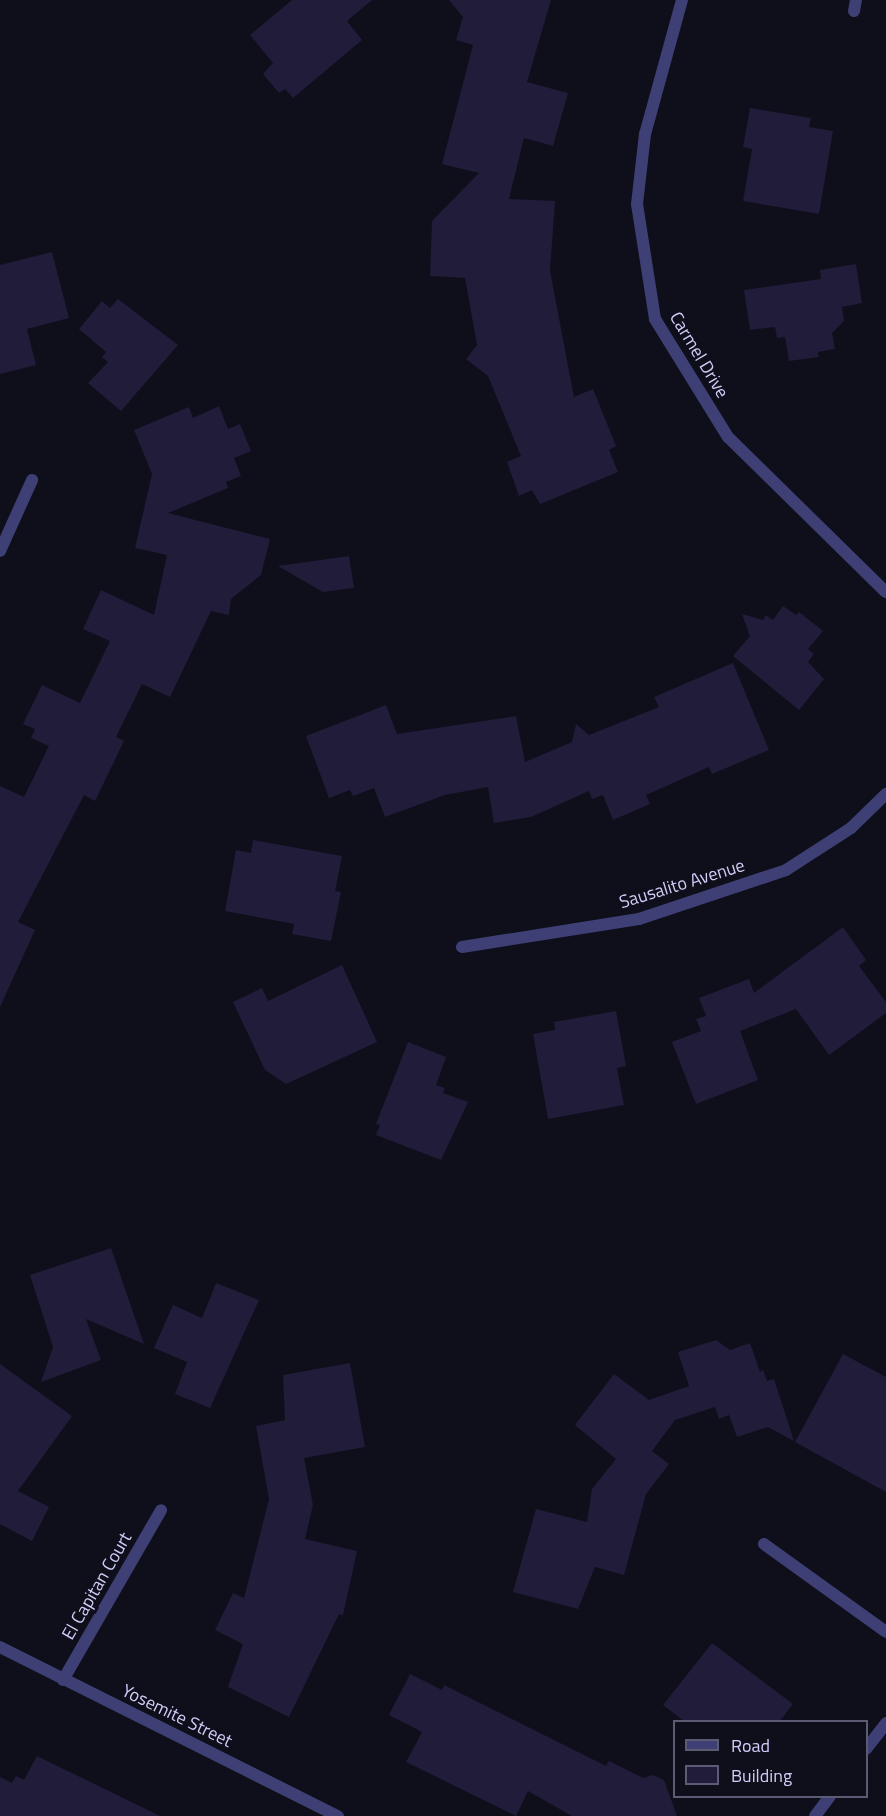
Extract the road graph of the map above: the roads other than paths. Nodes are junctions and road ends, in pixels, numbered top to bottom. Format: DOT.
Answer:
graph roads {
  1 [pos="682,0"];
  2 [pos="32,480"];
  3 [pos="0,551"];
  4 [pos="886,592"];
  5 [pos="886,794"];
  6 [pos="462,947"];
  7 [pos="161,1510"];
  8 [pos="764,1544"];
  9 [pos="886,1632"];
  10 [pos="0,1647"];
  11 [pos="63,1680"];
  12 [pos="886,1723"];
  13 [pos="868,1748"];
  14 [pos="829,1798"];
  15 [pos="338,1816"];
  16 [pos="815,1816"];
  1 -- 4 [label="street, Carmel Drive"];
  2 -- 3 [label="street"];
  5 -- 6 [label="street, Sausalito Avenue"];
  7 -- 11 [label="street, El Capitan Court"];
  8 -- 9 [label="street"];
  10 -- 11 [label="street, Yosemite Street"];
  11 -- 15 [label="street, Yosemite Street"];
  12 -- 13 [label="street"];
  14 -- 16 [label="street"];
}
